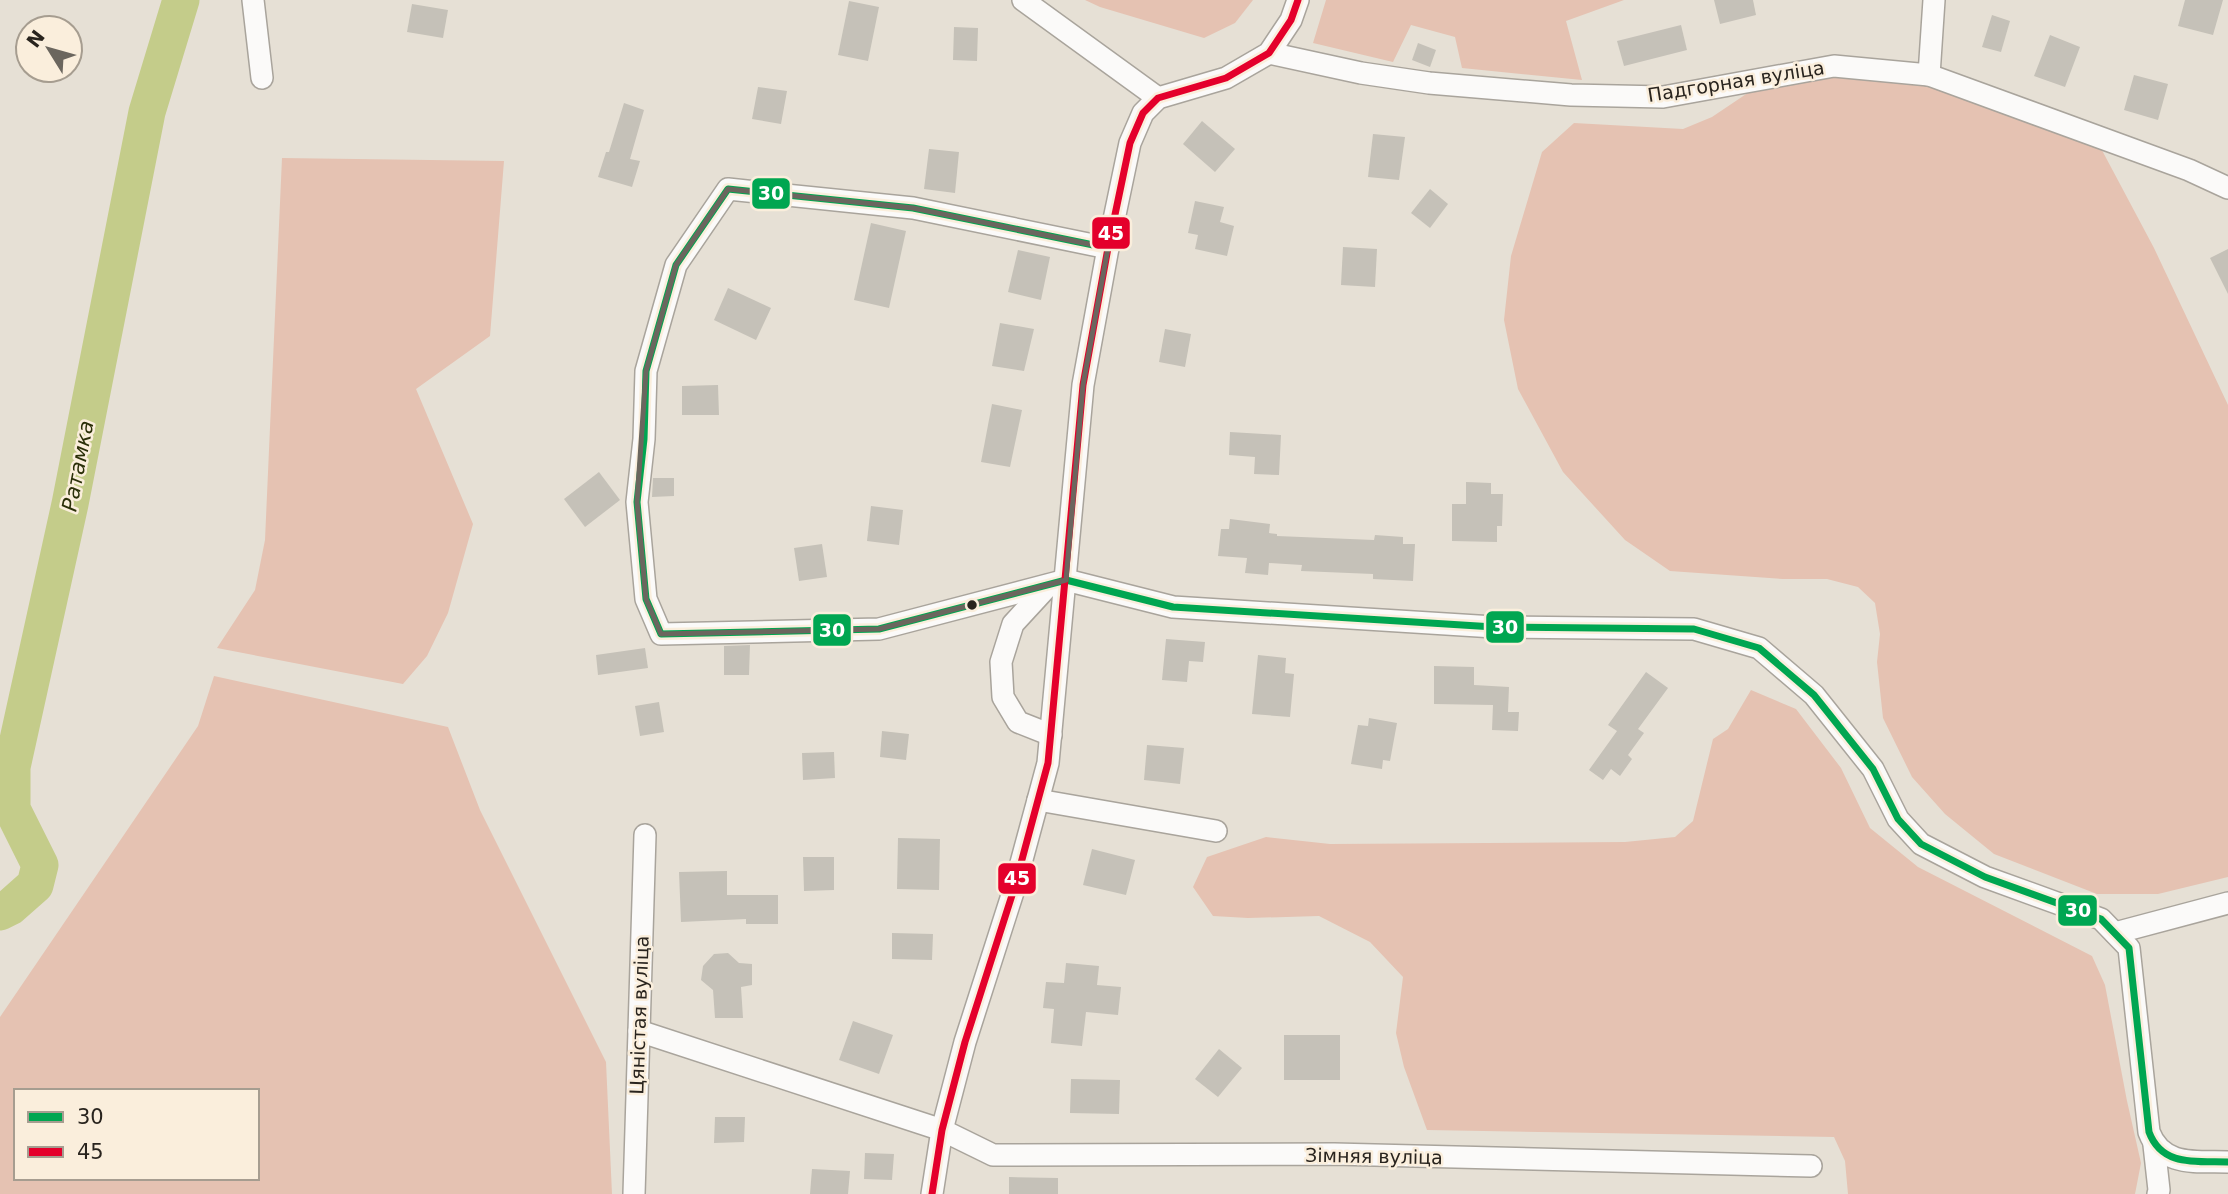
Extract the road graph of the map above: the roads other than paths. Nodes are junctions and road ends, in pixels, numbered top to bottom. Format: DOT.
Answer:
graph roads {
  1 [pos="253,0"];
  2 [pos="1023,0"];
  3 [pos="1298,0"];
  4 [pos="1934,0"];
  5 [pos="1269,53"];
  6 [pos="1929,75"];
  7 [pos="262,78"];
  8 [pos="1158,98"];
  9 [pos="2228,188"];
  10 [pos="1108,248"];
  11 [pos="1057,582"];
  12 [pos="1051,735"];
  13 [pos="1038,800"];
  14 [pos="1216,831"];
  15 [pos="645,835"];
  16 [pos="2228,903"];
  17 [pos="2115,933"];
  18 [pos="639,1031"];
  19 [pos="942,1130"];
  20 [pos="2151,1138"];
  21 [pos="2228,1162"];
  22 [pos="1811,1166"];
  23 [pos="634,1194"];
  24 [pos="932,1194"];
  25 [pos="2158,1194"];
  1 -- 7 [label="street"];
  2 -- 8 [label="street"];
  3 -- 5 [label="street"];
  4 -- 6 [label="street"];
  5 -- 6 [label="street, Падгорная вуліца"];
  5 -- 8 [label="street"];
  6 -- 9 [label="street, Падгорная вуліца"];
  8 -- 10 [label="street"];
  10 -- 11 [label="street"];
  10 -- 11 [label="street"];
  11 -- 12 [label="street"];
  11 -- 12 [label="street"];
  11 -- 17 [label="street"];
  12 -- 13 [label="street"];
  13 -- 14 [label="street"];
  13 -- 19 [label="street"];
  15 -- 18 [label="street, Цяністая вуліца"];
  16 -- 17 [label="street"];
  17 -- 20 [label="street"];
  18 -- 19 [label="street, Зімняя вуліца"];
  18 -- 23 [label="street, Цяністая вуліца"];
  19 -- 22 [label="street, Зімняя вуліца"];
  19 -- 24 [label="street"];
  20 -- 21 [label="street"];
  20 -- 25 [label="street"];
}
